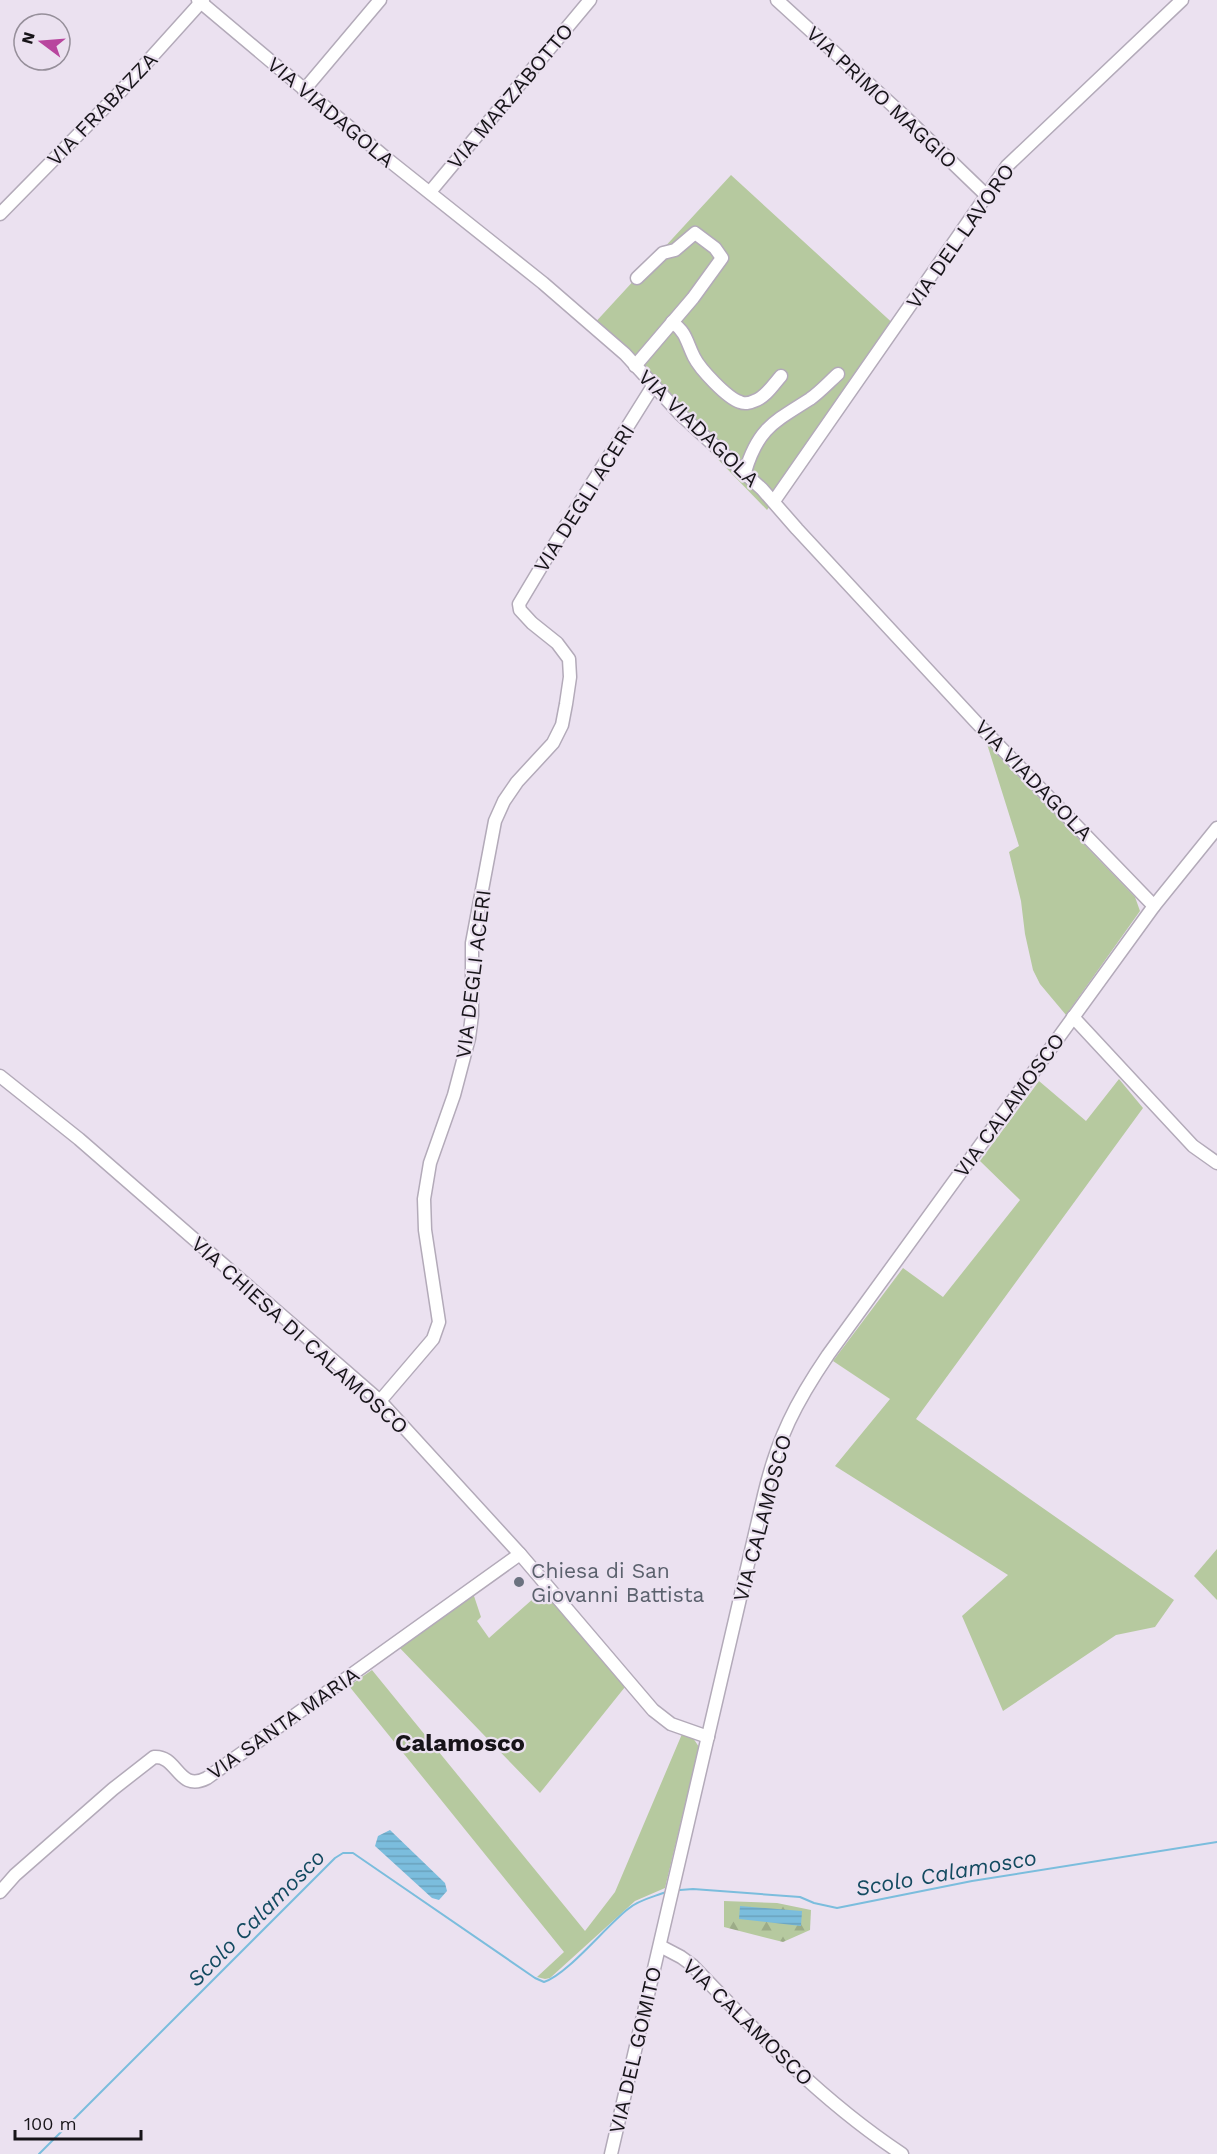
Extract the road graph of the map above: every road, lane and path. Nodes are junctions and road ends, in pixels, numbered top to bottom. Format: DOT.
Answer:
graph roads {
  1 [pos="380,0"];
  2 [pos="590,0"];
  3 [pos="777,0"];
  4 [pos="1182,0"];
  5 [pos="201,1"];
  6 [pos="304,90"];
  7 [pos="430,192"];
  8 [pos="986,195"];
  9 [pos="0,214"];
  10 [pos="637,278"];
  11 [pos="672,322"];
  12 [pos="635,366"];
  13 [pos="838,374"];
  14 [pos="781,376"];
  15 [pos="653,386"];
  16 [pos="745,472"];
  17 [pos="774,501"];
  18 [pos="1217,828"];
  19 [pos="1154,906"];
  20 [pos="1073,1017"];
  21 [pos="0,1076"];
  22 [pos="1217,1163"];
  23 [pos="380,1401"];
  24 [pos="520,1554"];
  25 [pos="708,1737"];
  26 [pos="0,1892"];
  27 [pos="660,1946"];
  28 [pos="611,2154"];
  29 [pos="902,2154"];
  1 -- 6 [label="street"];
  2 -- 7 [label="street, VIA MARZABOTTO"];
  3 -- 8 [label="street, VIA PRIMO MAGGIO"];
  4 -- 8 [label="street, VIA DEL LAVORO"];
  5 -- 6 [label="street, VIA VIADAGOLA"];
  5 -- 9 [label="street, VIA FRABAZZA"];
  6 -- 7 [label="street, VIA VIADAGOLA"];
  7 -- 12 [label="street, VIA VIADAGOLA"];
  8 -- 17 [label="street, VIA DEL LAVORO"];
  10 -- 11 [label="street"];
  11 -- 12 [label="street"];
  11 -- 14 [label="street"];
  12 -- 15 [label="street, VIA VIADAGOLA"];
  13 -- 16 [label="street"];
  15 -- 16 [label="street, VIA VIADAGOLA"];
  15 -- 23 [label="street, VIA DEGLI ACERI"];
  16 -- 17 [label="street, VIA VIADAGOLA"];
  17 -- 19 [label="street, VIA VIADAGOLA"];
  18 -- 19 [label="street, VIA CALAMOSCO"];
  19 -- 20 [label="street, VIA CALAMOSCO"];
  20 -- 22 [label="street"];
  20 -- 25 [label="street, VIA CALAMOSCO"];
  21 -- 23 [label="street, VIA CHIESA DI CALAMOSCO"];
  23 -- 24 [label="street, VIA CHIESA DI CALAMOSCO"];
  24 -- 25 [label="street, VIA CHIESA DI CALAMOSCO"];
  24 -- 26 [label="street, VIA SANTA MARIA"];
  25 -- 27 [label="street, VIA CALAMOSCO"];
  27 -- 28 [label="street, VIA DEL GOMITO"];
  27 -- 29 [label="street, VIA CALAMOSCO"];
}
